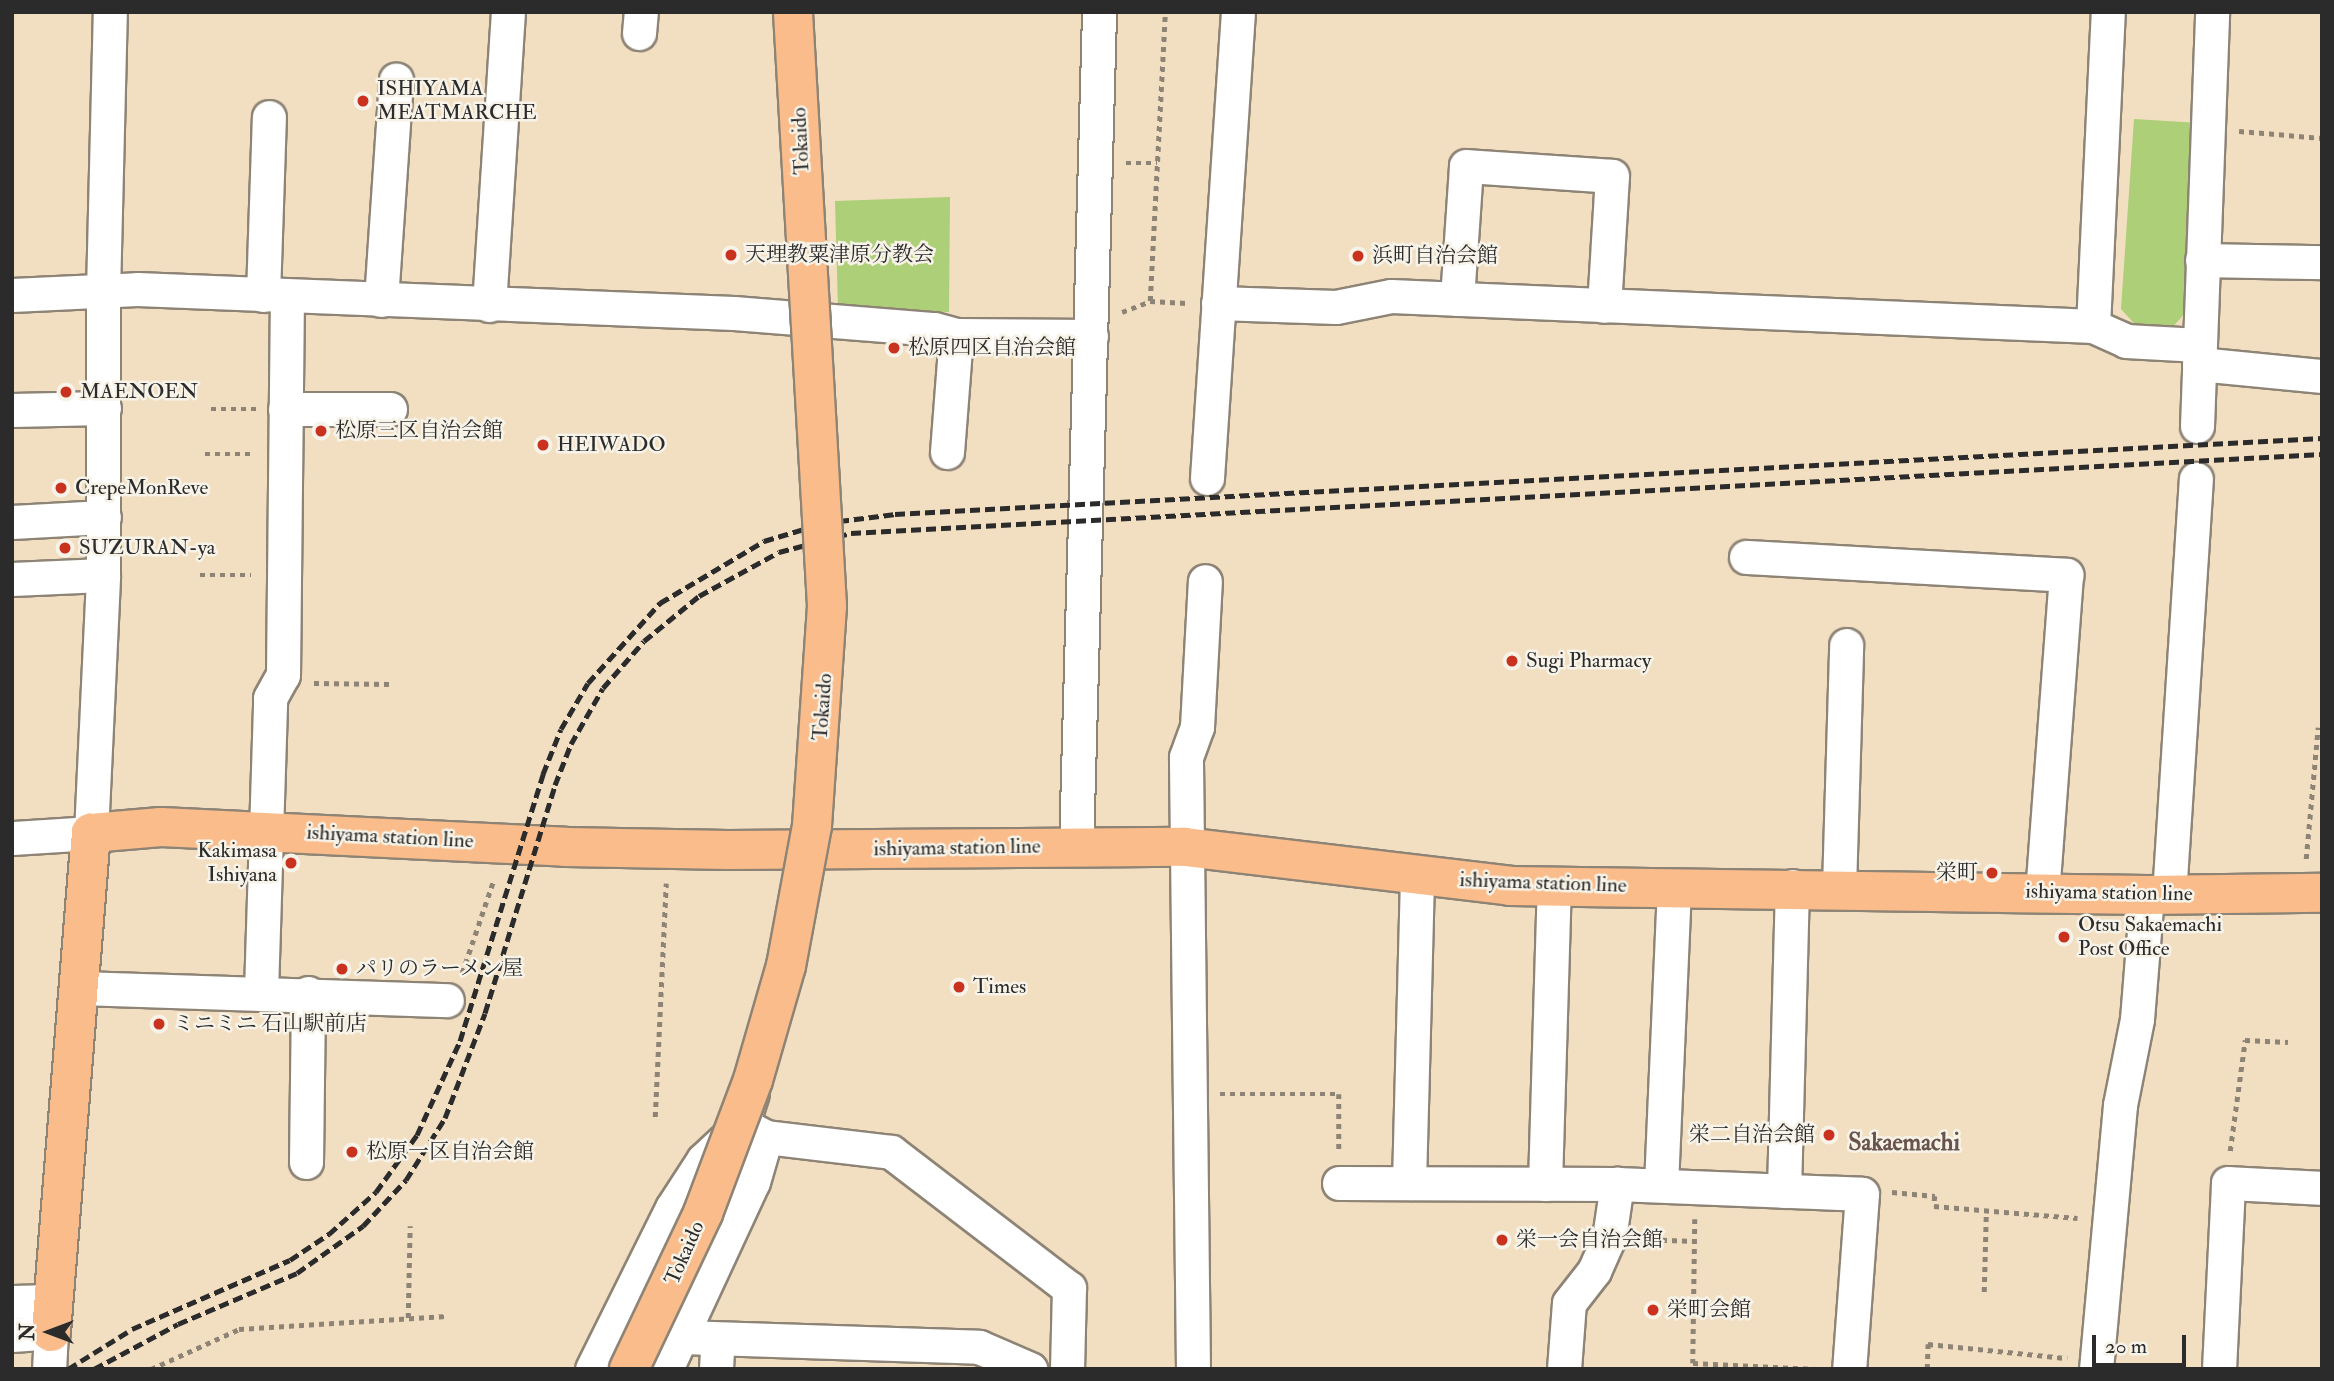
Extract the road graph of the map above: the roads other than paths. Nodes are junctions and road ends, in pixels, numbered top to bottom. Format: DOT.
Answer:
graph roads {
  1 [pos="110,12"];
  2 [pos="508,12"];
  3 [pos="793,12"];
  4 [pos="1099,12"];
  5 [pos="1238,12"];
  6 [pos="2108,12"];
  7 [pos="2213,12"];
  8 [pos="396,80"];
  9 [pos="270,117"];
  10 [pos="2203,260"];
  11 [pos="2322,261"];
  12 [pos="103,292"];
  13 [pos="12,295"];
  14 [pos="275,295"];
  15 [pos="1457,299"];
  16 [pos="381,300"];
  17 [pos="1218,303"];
  18 [pos="489,305"];
  19 [pos="1604,306"];
  20 [pos="811,318"];
  21 [pos="2093,326"];
  22 [pos="956,335"];
  23 [pos="1091,336"];
  24 [pos="2199,354"];
  25 [pos="2322,376"];
  26 [pos="104,408"];
  27 [pos="12,410"];
  28 [pos="285,410"];
  29 [pos="390,410"];
  30 [pos="2197,426"];
  31 [pos="947,452"];
  32 [pos="1207,478"];
  33 [pos="2196,479"];
  34 [pos="104,517"];
  35 [pos="12,522"];
  36 [pos="1746,557"];
  37 [pos="103,575"];
  38 [pos="12,579"];
  39 [pos="1205,581"];
  40 [pos="1846,645"];
  41 [pos="268,830"];
  42 [pos="91,833"];
  43 [pos="12,838"];
  44 [pos="1185,846"];
  45 [pos="1076,847"];
  46 [pos="806,850"];
  47 [pos="1417,875"];
  48 [pos="1554,886"];
  49 [pos="1674,886"];
  50 [pos="1792,887"];
  51 [pos="1839,888"];
  52 [pos="2042,893"];
  53 [pos="2314,893"];
  54 [pos="2158,895"];
  55 [pos="82,988"];
  56 [pos="261,992"];
  57 [pos="309,993"];
  58 [pos="447,1000"];
  59 [pos="754,1130"];
  60 [pos="306,1162"];
  61 [pos="1339,1183"];
  62 [pos="1409,1183"];
  63 [pos="1545,1184"];
  64 [pos="1616,1184"];
  65 [pos="1661,1185"];
  66 [pos="2322,1188"];
  67 [pos="1784,1191"];
  68 [pos="12,1302"];
  69 [pos="51,1334"];
  70 [pos="12,1335"];
  71 [pos="682,1338"];
  72 [pos="2096,1365"];
  73 [pos="592,1369"];
  74 [pos="629,1369"];
  75 [pos="666,1369"];
  76 [pos="1030,1369"];
  77 [pos="1066,1369"];
  78 [pos="1193,1369"];
  79 [pos="1564,1369"];
  80 [pos="1849,1369"];
  81 [pos="2219,1369"];
  1 -- 12 [label="street"];
  2 -- 18 [label="street"];
  3 -- 20 [label="street"];
  3 -- 74 [label="main road, Tokaido, bridge"];
  4 -- 23 [label="street"];
  5 -- 17 [label="street"];
  6 -- 21 [label="street"];
  7 -- 10 [label="street"];
  8 -- 16 [label="street"];
  9 -- 14 [label="street"];
  10 -- 11 [label="street"];
  10 -- 24 [label="street"];
  12 -- 13 [label="street"];
  12 -- 14 [label="street"];
  12 -- 26 [label="street"];
  14 -- 16 [label="street"];
  14 -- 28 [label="street"];
  15 -- 17 [label="street"];
  15 -- 19 [label="street"];
  15 -- 19 [label="street"];
  16 -- 18 [label="street"];
  17 -- 32 [label="street"];
  18 -- 20 [label="street"];
  19 -- 21 [label="street"];
  20 -- 22 [label="street"];
  20 -- 46 [label="street"];
  21 -- 24 [label="street"];
  22 -- 23 [label="street"];
  22 -- 31 [label="street"];
  23 -- 45 [label="street"];
  24 -- 25 [label="street"];
  24 -- 30 [label="street"];
  26 -- 27 [label="street"];
  26 -- 34 [label="street"];
  28 -- 29 [label="street"];
  28 -- 41 [label="street"];
  33 -- 54 [label="street"];
  34 -- 35 [label="street"];
  34 -- 37 [label="street"];
  36 -- 52 [label="street"];
  37 -- 38 [label="street"];
  37 -- 42 [label="street"];
  39 -- 44 [label="street"];
  40 -- 51 [label="street"];
  41 -- 42 [label="main road, ishiyama station line"];
  41 -- 46 [label="main road, ishiyama station line"];
  41 -- 56 [label="street"];
  42 -- 43 [label="street"];
  42 -- 55 [label="main road"];
  44 -- 45 [label="main road, ishiyama station line"];
  44 -- 47 [label="main road, ishiyama station line"];
  44 -- 78 [label="street"];
  45 -- 46 [label="main road, ishiyama station line"];
  46 -- 59 [label="street"];
  47 -- 48 [label="main road, ishiyama station line"];
  47 -- 62 [label="street"];
  48 -- 49 [label="main road, ishiyama station line"];
  48 -- 63 [label="street"];
  49 -- 50 [label="main road, ishiyama station line"];
  49 -- 65 [label="street"];
  50 -- 51 [label="main road, ishiyama station line"];
  50 -- 67 [label="street"];
  51 -- 52 [label="main road, ishiyama station line"];
  52 -- 54 [label="main road, ishiyama station line"];
  53 -- 54 [label="main road, ishiyama station line"];
  54 -- 72 [label="street"];
  55 -- 56 [label="street"];
  55 -- 69 [label="main road"];
  56 -- 57 [label="street"];
  57 -- 58 [label="street"];
  57 -- 60 [label="street"];
  59 -- 71 [label="street"];
  59 -- 73 [label="street"];
  59 -- 77 [label="street"];
  61 -- 62 [label="street"];
  62 -- 63 [label="street"];
  63 -- 64 [label="street"];
  64 -- 65 [label="street"];
  64 -- 79 [label="street"];
  65 -- 67 [label="street"];
  66 -- 81 [label="street"];
  67 -- 80 [label="street"];
  68 -- 69 [label="street"];
  69 -- 70 [label="street"];
  71 -- 75 [label="street"];
  71 -- 76 [label="street"];
}
